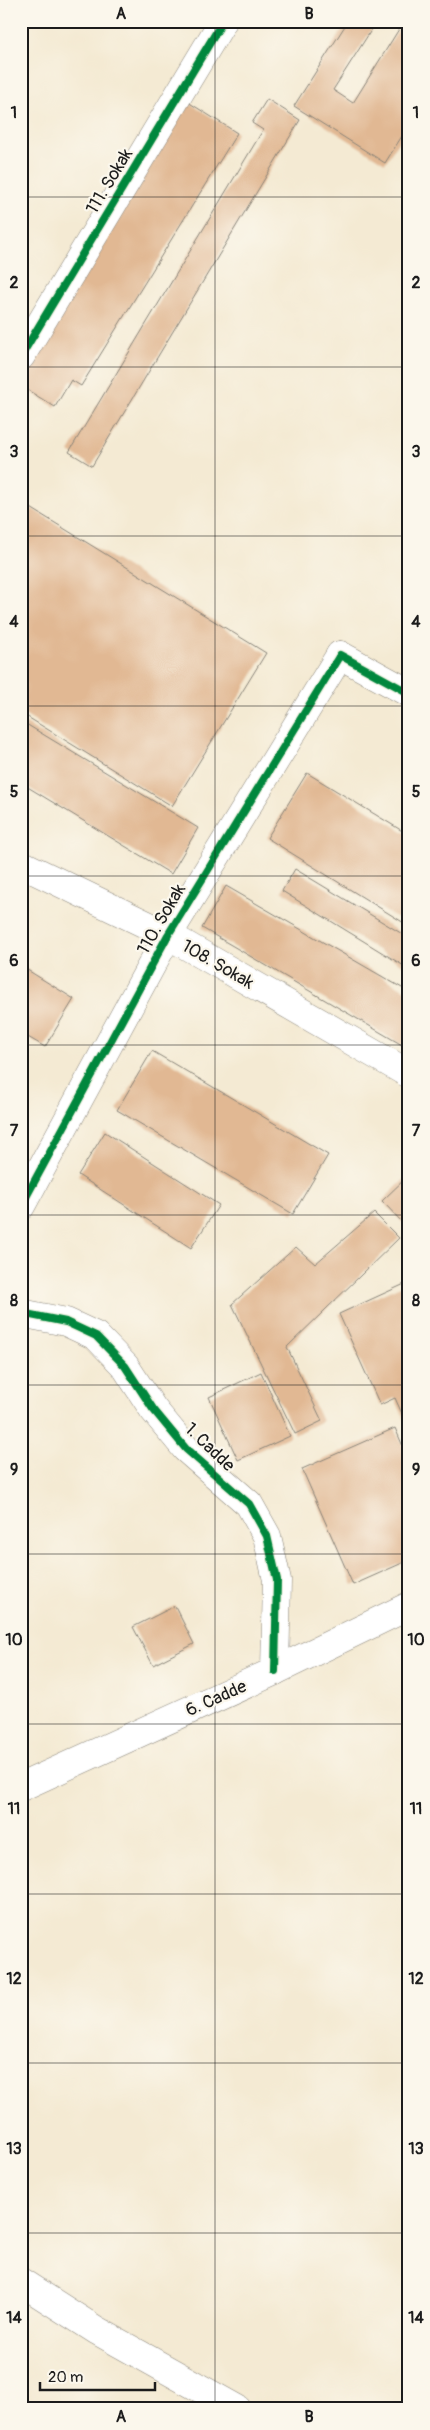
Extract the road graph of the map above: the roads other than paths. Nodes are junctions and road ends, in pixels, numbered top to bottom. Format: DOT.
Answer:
graph roads {
  1 [pos="223,21"];
  2 [pos="21,356"];
  3 [pos="409,693"];
  4 [pos="21,864"];
  5 [pos="168,935"];
  6 [pos="409,1074"];
  7 [pos="21,1206"];
  8 [pos="21,1312"];
  9 [pos="409,1606"];
  10 [pos="275,1671"];
  11 [pos="21,1787"];
  12 [pos="21,2282"];
  13 [pos="237,2409"];
  1 -- 2 [label="street, 111. Sokak"];
  3 -- 5 [label="street, 110. Sokak"];
  4 -- 5 [label="street, 108. Sokak"];
  5 -- 6 [label="street, 108. Sokak"];
  5 -- 7 [label="street, 110. Sokak"];
  8 -- 10 [label="street, 1. Cadde"];
  9 -- 10 [label="street, 6. Cadde"];
  10 -- 11 [label="street, 6. Cadde"];
  12 -- 13 [label="street"];
}
